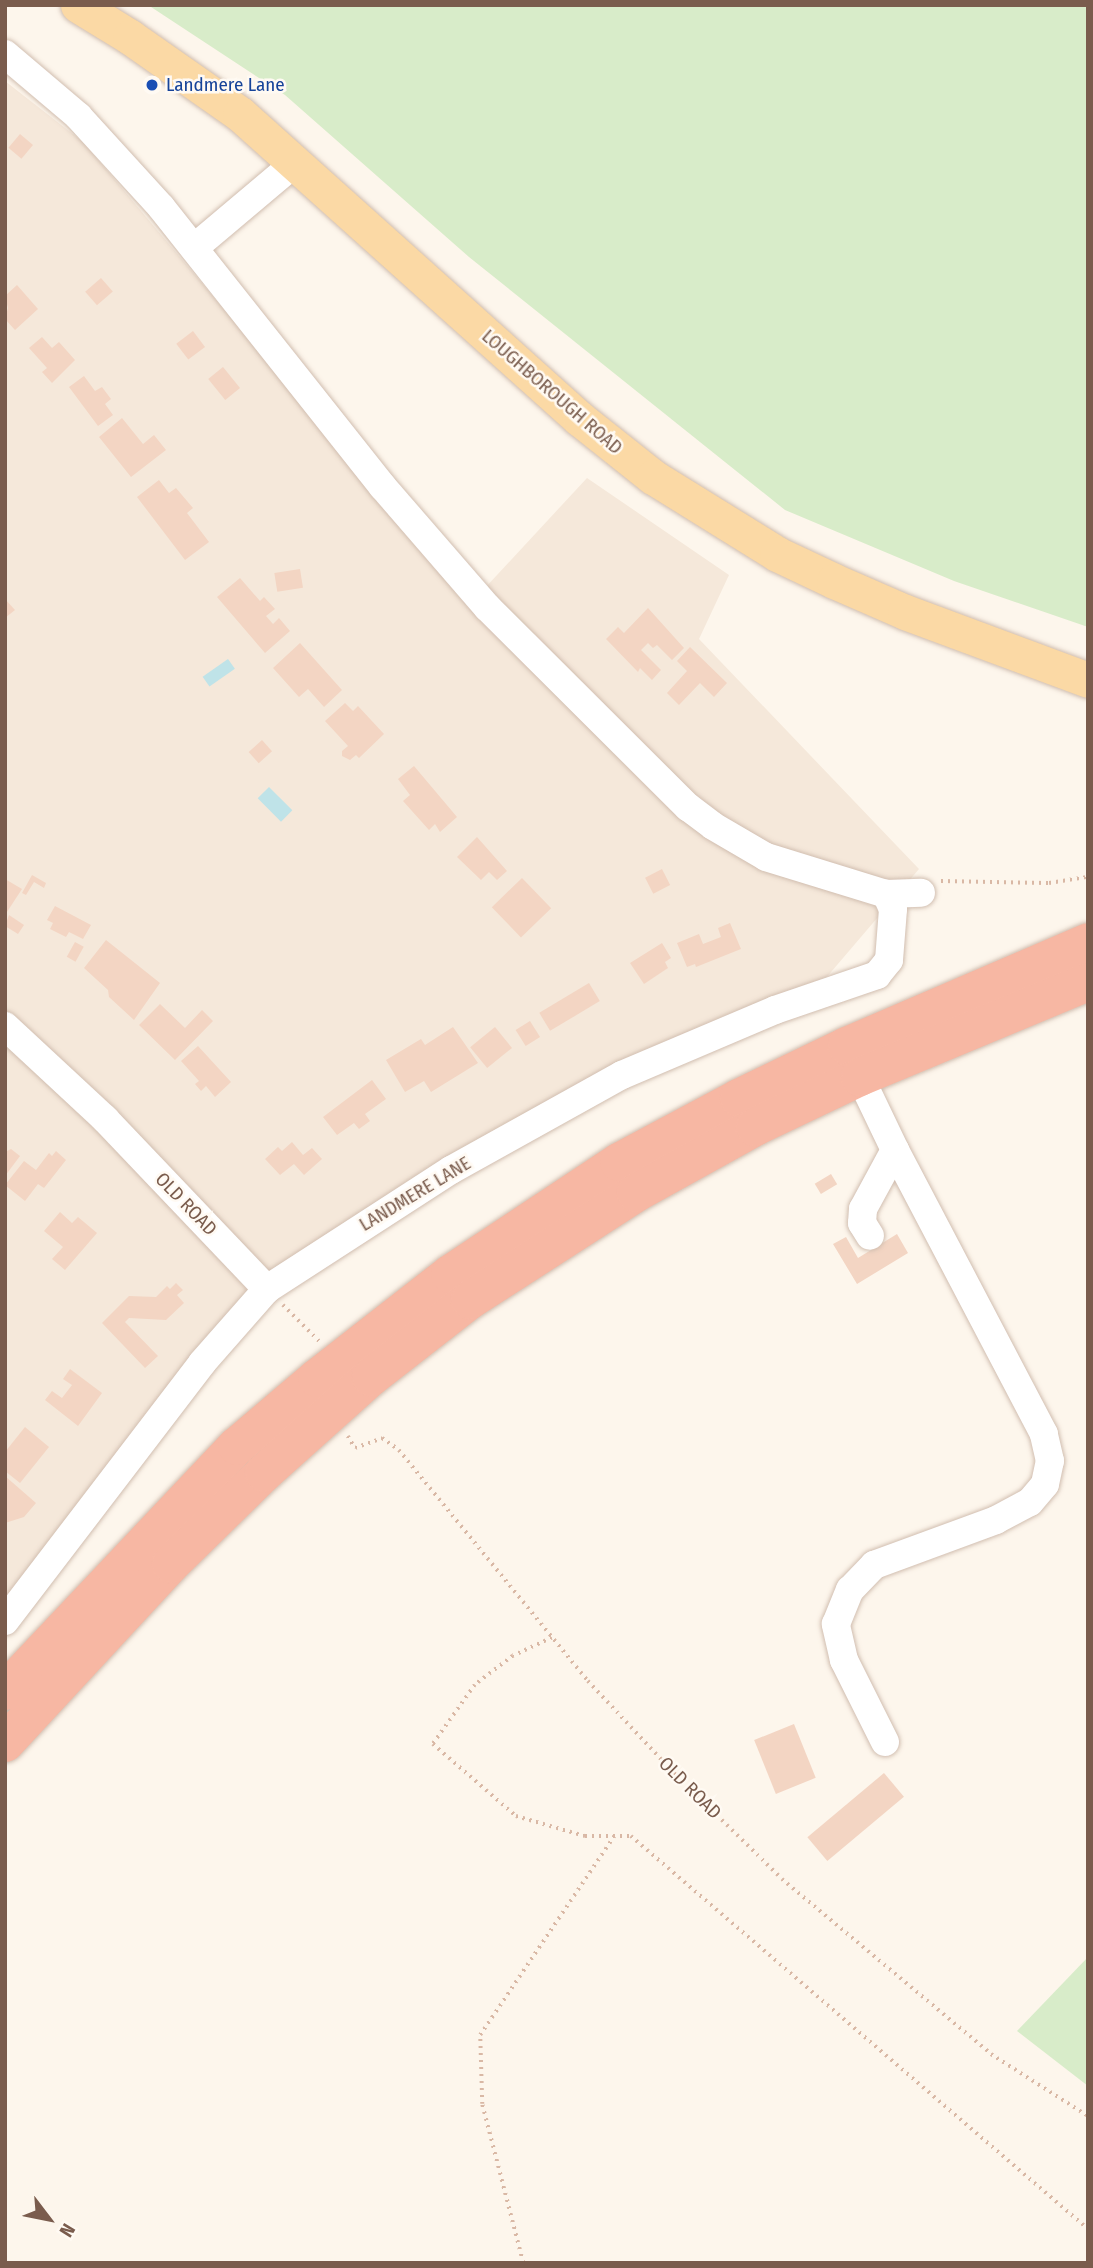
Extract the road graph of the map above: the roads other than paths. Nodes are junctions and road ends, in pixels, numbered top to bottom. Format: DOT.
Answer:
graph roads {
  1 [pos="78,5"];
  2 [pos="5,54"];
  3 [pos="296,162"];
  4 [pos="194,248"];
  5 [pos="1088,680"];
  6 [pos="928,887"];
  7 [pos="886,894"];
  8 [pos="1088,942"];
  9 [pos="1088,982"];
  10 [pos="5,1026"];
  11 [pos="860,1077"];
  12 [pos="895,1150"];
  13 [pos="870,1236"];
  14 [pos="267,1289"];
  15 [pos="5,1621"];
  16 [pos="5,1691"];
  17 [pos="885,1742"];
  18 [pos="5,1743"];
  1 -- 3 [label="main road, LOUGHBOROUGH ROAD"];
  2 -- 4 [label="street"];
  3 -- 4 [label="street"];
  3 -- 5 [label="main road, LOUGHBOROUGH ROAD"];
  4 -- 7 [label="street"];
  6 -- 7 [label="street"];
  7 -- 14 [label="street, LANDMERE LANE"];
  8 -- 16 [label="highway"];
  9 -- 11 [label="highway"];
  10 -- 14 [label="street, OLD ROAD"];
  11 -- 12 [label="street"];
  11 -- 18 [label="highway"];
  12 -- 13 [label="street"];
  12 -- 17 [label="street"];
  14 -- 15 [label="street, LANDMERE LANE"];
}
